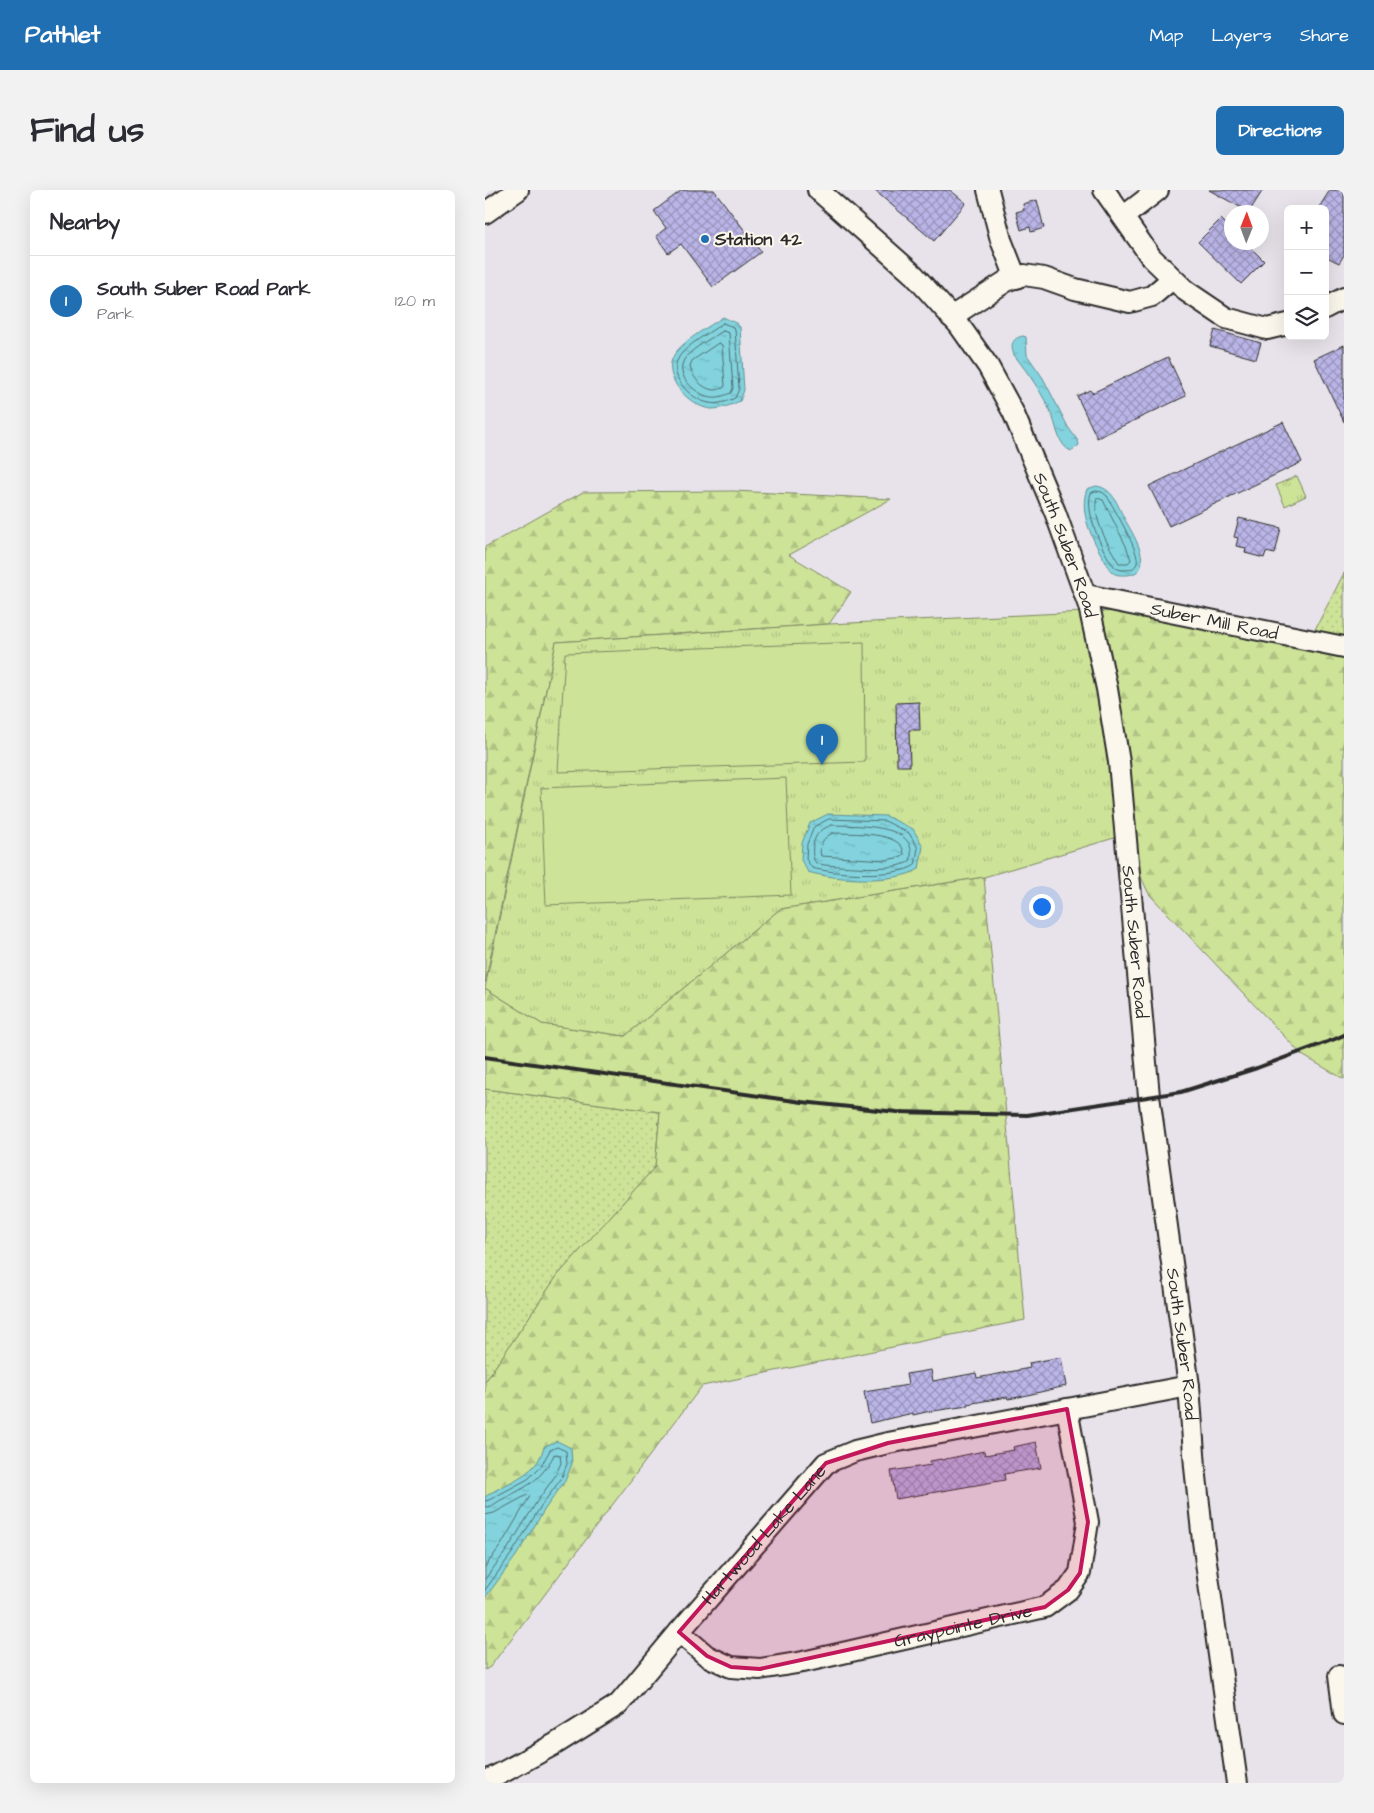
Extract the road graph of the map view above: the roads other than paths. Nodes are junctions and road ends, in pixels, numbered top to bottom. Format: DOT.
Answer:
graph roads {
  1 [pos="518,190"];
  2 [pos="818,190"];
  3 [pos="988,190"];
  4 [pos="1104,190"];
  5 [pos="1157,190"];
  6 [pos="485,213"];
  7 [pos="1123,217"];
  8 [pos="1016,278"];
  9 [pos="1172,278"];
  10 [pos="1344,298"];
  11 [pos="1329,306"];
  12 [pos="951,317"];
  13 [pos="1284,325"];
  14 [pos="1086,595"];
  15 [pos="1344,647"];
  16 [pos="1189,1386"];
  17 [pos="1067,1409"];
  18 [pos="679,1632"];
  19 [pos="1339,1676"];
  20 [pos="1344,1714"];
  21 [pos="485,1782"];
  22 [pos="1237,1783"];
  1 -- 6 [label="street"];
  2 -- 12 [label="street, South Suber Road"];
  3 -- 8 [label="street"];
  4 -- 7 [label="street"];
  5 -- 7 [label="street"];
  7 -- 9 [label="street"];
  8 -- 9 [label="street"];
  8 -- 12 [label="street"];
  9 -- 13 [label="street"];
  10 -- 11 [label="street"];
  12 -- 14 [label="street, South Suber Road"];
  14 -- 15 [label="street, Suber Mill Road"];
  14 -- 16 [label="street, South Suber Road"];
  16 -- 17 [label="street, Hartwood Lake Lane"];
  16 -- 22 [label="street, South Suber Road"];
  17 -- 18 [label="street, Hartwood Lake Lane"];
  17 -- 18 [label="street, Graypointe Drive"];
  18 -- 21 [label="street, Hartwood Lake Lane"];
  19 -- 20 [label="street"];
}
